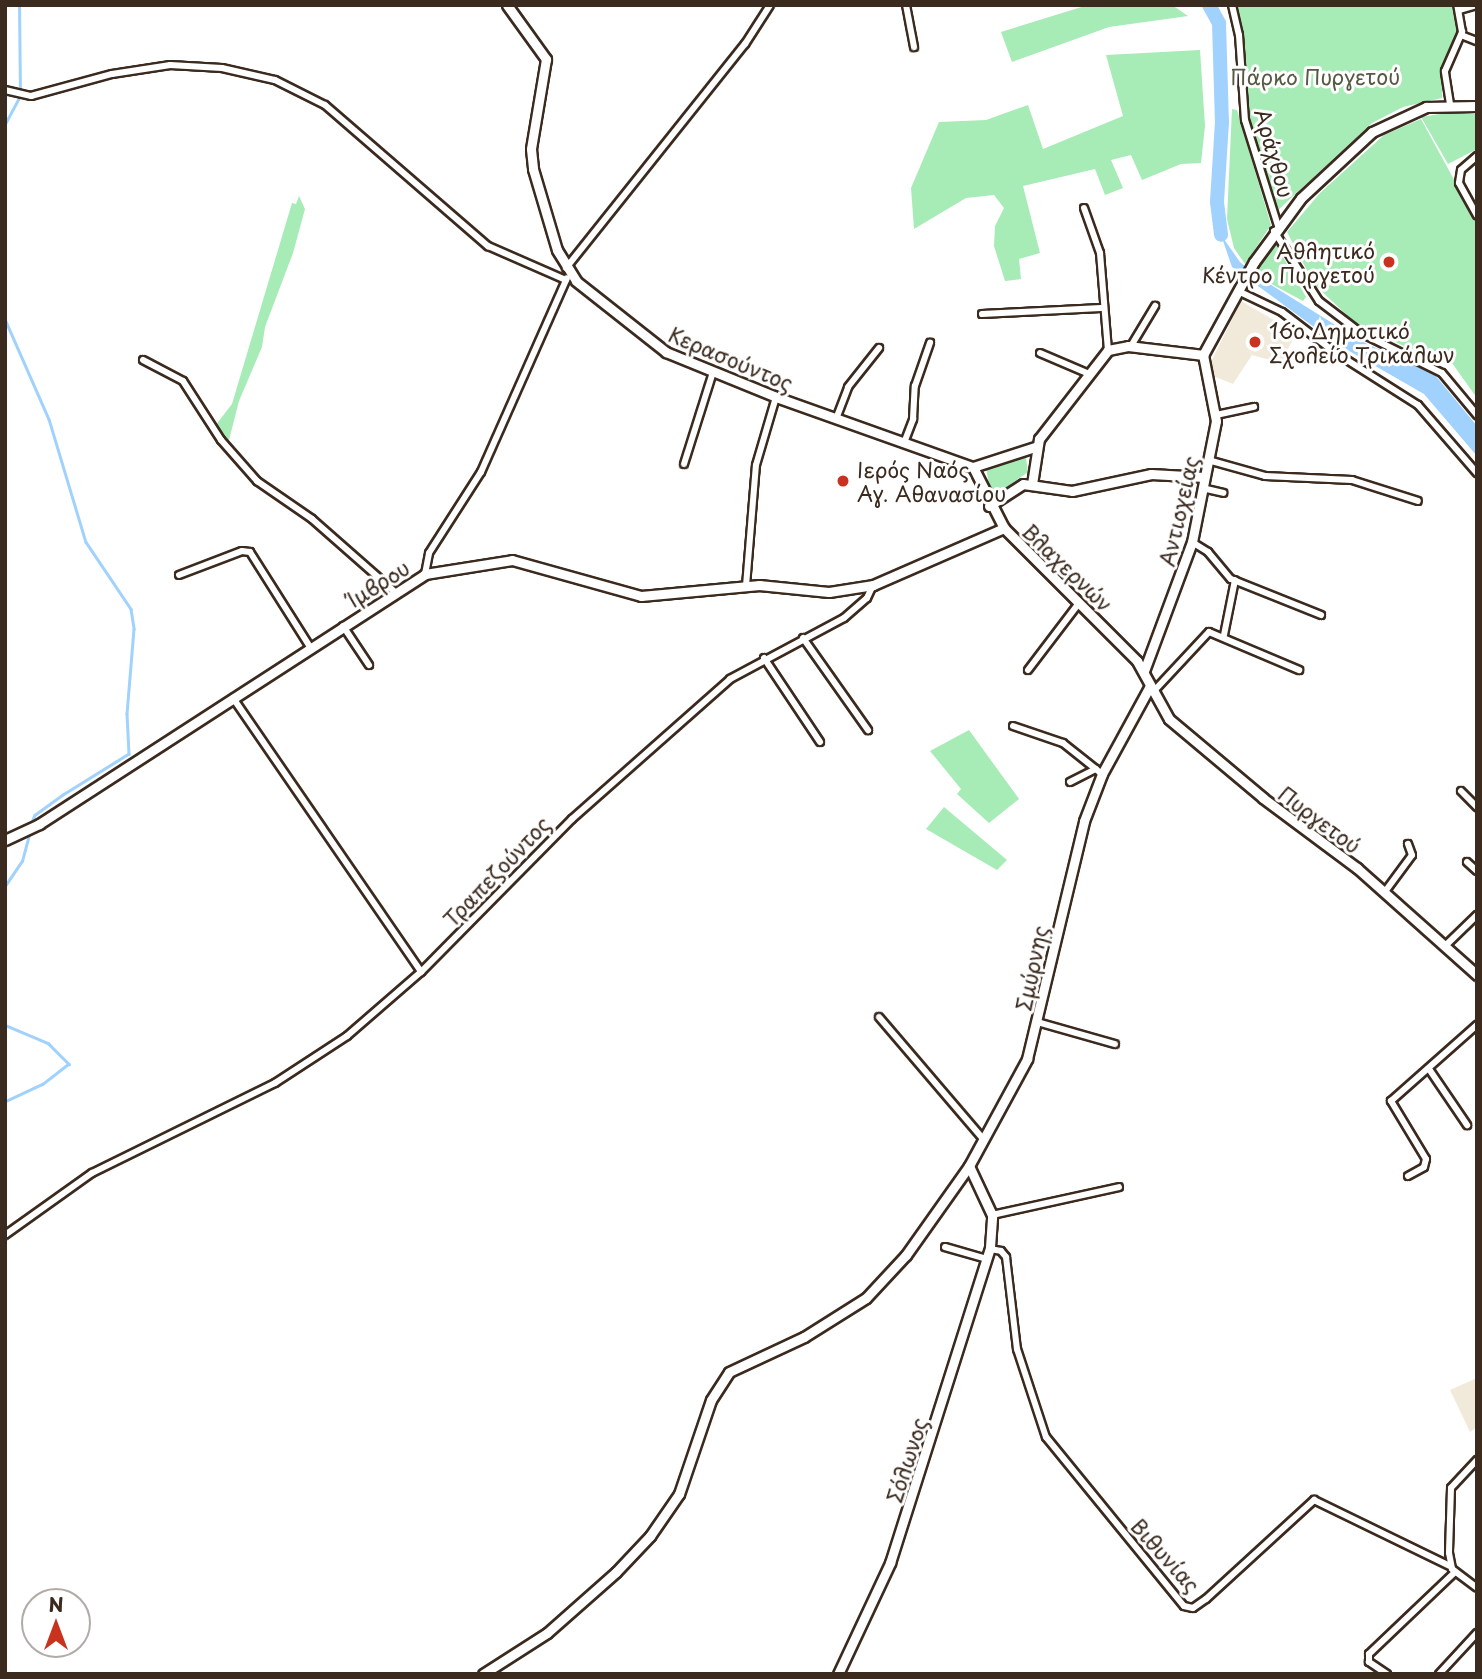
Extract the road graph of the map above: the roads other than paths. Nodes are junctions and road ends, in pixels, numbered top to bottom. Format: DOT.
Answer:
graph roads {
  1 [pos="508,5"];
  2 [pos="770,5"];
  3 [pos="906,5"];
  4 [pos="1231,5"];
  5 [pos="1477,5"];
  6 [pos="1458,8"];
  7 [pos="1461,35"];
  8 [pos="1477,41"];
  9 [pos="914,47"];
  10 [pos="9,92"];
  11 [pos="1450,104"];
  12 [pos="1477,106"];
  13 [pos="1477,156"];
  14 [pos="1084,208"];
  15 [pos="1477,215"];
  16 [pos="1276,229"];
  17 [pos="567,274"];
  18 [pos="1239,289"];
  19 [pos="1156,306"];
  20 [pos="1101,308"];
  21 [pos="982,314"];
  22 [pos="930,343"];
  23 [pos="1131,346"];
  24 [pos="879,348"];
  25 [pos="1108,350"];
  26 [pos="1040,353"];
  27 [pos="1203,355"];
  28 [pos="143,360"];
  29 [pos="713,372"];
  30 [pos="1087,373"];
  31 [pos="776,397"];
  32 [pos="1254,407"];
  33 [pos="1216,415"];
  34 [pos="1477,415"];
  35 [pos="836,419"];
  36 [pos="904,443"];
  37 [pos="1035,447"];
  38 [pos="1208,460"];
  39 [pos="684,464"];
  40 [pos="973,467"];
  41 [pos="1477,473"];
  42 [pos="1204,477"];
  43 [pos="1032,484"];
  44 [pos="1202,488"];
  45 [pos="1223,492"];
  46 [pos="1418,501"];
  47 [pos="989,506"];
  48 [pos="1004,528"];
  49 [pos="1192,542"];
  50 [pos="425,574"];
  51 [pos="179,575"];
  52 [pos="1235,580"];
  53 [pos="873,585"];
  54 [pos="746,586"];
  55 [pos="394,590"];
  56 [pos="1079,603"];
  57 [pos="1321,615"];
  58 [pos="343,626"];
  59 [pos="1224,635"];
  60 [pos="803,638"];
  61 [pos="310,647"];
  62 [pos="764,658"];
  63 [pos="369,665"];
  64 [pos="1028,670"];
  65 [pos="1299,670"];
  66 [pos="1144,671"];
  67 [pos="1152,689"];
  68 [pos="233,698"];
  69 [pos="1013,726"];
  70 [pos="868,730"];
  71 [pos="820,742"];
  72 [pos="1099,771"];
  73 [pos="1070,782"];
  74 [pos="1461,791"];
  75 [pos="1477,807"];
  76 [pos="5,840"];
  77 [pos="1408,844"];
  78 [pos="1467,862"];
  79 [pos="1477,871"];
  80 [pos="1384,893"];
  81 [pos="1477,915"];
  82 [pos="1444,947"];
  83 [pos="421,972"];
  84 [pos="1477,975"];
  85 [pos="879,1017"];
  86 [pos="1037,1023"];
  87 [pos="1477,1025"];
  88 [pos="1115,1044"];
  89 [pos="1429,1069"];
  90 [pos="1467,1125"];
  91 [pos="985,1142"];
  92 [pos="969,1166"];
  93 [pos="1408,1176"];
  94 [pos="1119,1186"];
  95 [pos="992,1215"];
  96 [pos="5,1235"];
  97 [pos="945,1247"];
  98 [pos="988,1254"];
  99 [pos="1477,1460"];
  100 [pos="1450,1566"];
  101 [pos="1455,1572"];
  102 [pos="1477,1588"];
  103 [pos="1477,1633"];
  104 [pos="483,1674"];
  105 [pos="838,1674"];
  106 [pos="1387,1674"];
  107 [pos="1439,1674"];
  1 -- 17 [label="street, Κερασούντος"];
  2 -- 17 [label="street"];
  3 -- 9 [label="street"];
  4 -- 16 [label="street, Αράχθου"];
  5 -- 6 [label="street"];
  6 -- 7 [label="street"];
  7 -- 8 [label="street"];
  7 -- 11 [label="street"];
  10 -- 17 [label="street"];
  11 -- 12 [label="street"];
  11 -- 16 [label="street"];
  13 -- 15 [label="street"];
  14 -- 20 [label="street"];
  16 -- 18 [label="street"];
  16 -- 34 [label="street, Αράχθου"];
  17 -- 29 [label="street, Κερασούντος"];
  17 -- 50 [label="street"];
  18 -- 27 [label="street"];
  18 -- 41 [label="street"];
  19 -- 23 [label="street"];
  20 -- 21 [label="street"];
  20 -- 25 [label="street"];
  22 -- 36 [label="street"];
  23 -- 25 [label="street"];
  23 -- 27 [label="street"];
  24 -- 35 [label="street"];
  25 -- 30 [label="street"];
  26 -- 30 [label="street"];
  27 -- 33 [label="street, Αντιοχείας"];
  28 -- 55 [label="street"];
  29 -- 31 [label="street, Κερασούντος"];
  29 -- 39 [label="street"];
  30 -- 37 [label="street"];
  31 -- 35 [label="street, Κερασούντος"];
  31 -- 54 [label="street"];
  32 -- 33 [label="street"];
  33 -- 38 [label="street, Αντιοχείας"];
  35 -- 36 [label="street, Κερασούντος"];
  36 -- 40 [label="street, Κερασούντος"];
  37 -- 40 [label="street"];
  37 -- 43 [label="street"];
  38 -- 42 [label="street, Αντιοχείας"];
  38 -- 46 [label="street"];
  40 -- 47 [label="street, Βλαχερνών"];
  42 -- 43 [label="street"];
  42 -- 44 [label="street, Αντιοχείας"];
  43 -- 47 [label="street"];
  44 -- 45 [label="street"];
  44 -- 49 [label="street, Αντιοχείας"];
  47 -- 48 [label="street, Βλαχερνών"];
  48 -- 53 [label="street, Τραπεζούντος"];
  48 -- 56 [label="street, Βλαχερνών"];
  49 -- 52 [label="street"];
  49 -- 66 [label="street, Αντιοχείας"];
  50 -- 54 [label="street, Ίμβρου"];
  50 -- 55 [label="street, Ίμβρου"];
  51 -- 61 [label="street"];
  52 -- 57 [label="street"];
  52 -- 59 [label="street"];
  53 -- 54 [label="street, Ίμβρου"];
  53 -- 60 [label="street, Τραπεζούντος"];
  55 -- 58 [label="street, Ίμβρου"];
  56 -- 64 [label="street"];
  56 -- 66 [label="street, Βλαχερνών"];
  58 -- 61 [label="street, Ίμβρου"];
  58 -- 63 [label="street"];
  59 -- 65 [label="street"];
  59 -- 67 [label="street"];
  60 -- 62 [label="street, Τραπεζούντος"];
  60 -- 70 [label="street"];
  61 -- 68 [label="street, Ίμβρου"];
  62 -- 71 [label="street"];
  62 -- 83 [label="street, Τραπεζούντος"];
  66 -- 67 [label="street, Βλαχερνών"];
  67 -- 72 [label="street, Σμύρνης"];
  67 -- 80 [label="street, Πυργετού"];
  68 -- 76 [label="street, Ίμβρου"];
  68 -- 83 [label="street"];
  69 -- 72 [label="street"];
  72 -- 73 [label="street"];
  72 -- 86 [label="street, Σμύρνης"];
  74 -- 75 [label="street"];
  77 -- 80 [label="street"];
  78 -- 79 [label="street"];
  80 -- 82 [label="street, Πυργετού"];
  81 -- 82 [label="street"];
  82 -- 84 [label="street, Πυργετού"];
  83 -- 96 [label="street, Τραπεζούντος"];
  85 -- 91 [label="street"];
  86 -- 88 [label="street"];
  86 -- 91 [label="street, Σμύρνης"];
  87 -- 89 [label="street"];
  89 -- 90 [label="street"];
  89 -- 93 [label="street"];
  91 -- 92 [label="street, Σμύρνης"];
  92 -- 95 [label="street"];
  92 -- 104 [label="street, Σμύρνης"];
  94 -- 95 [label="street"];
  95 -- 98 [label="street, Σόλωνος"];
  97 -- 98 [label="street"];
  98 -- 100 [label="street, Βιθυνίας"];
  98 -- 105 [label="street, Σόλωνος"];
  99 -- 100 [label="street"];
  100 -- 101 [label="street"];
  101 -- 102 [label="street"];
  101 -- 106 [label="street"];
  103 -- 107 [label="street"];
}
